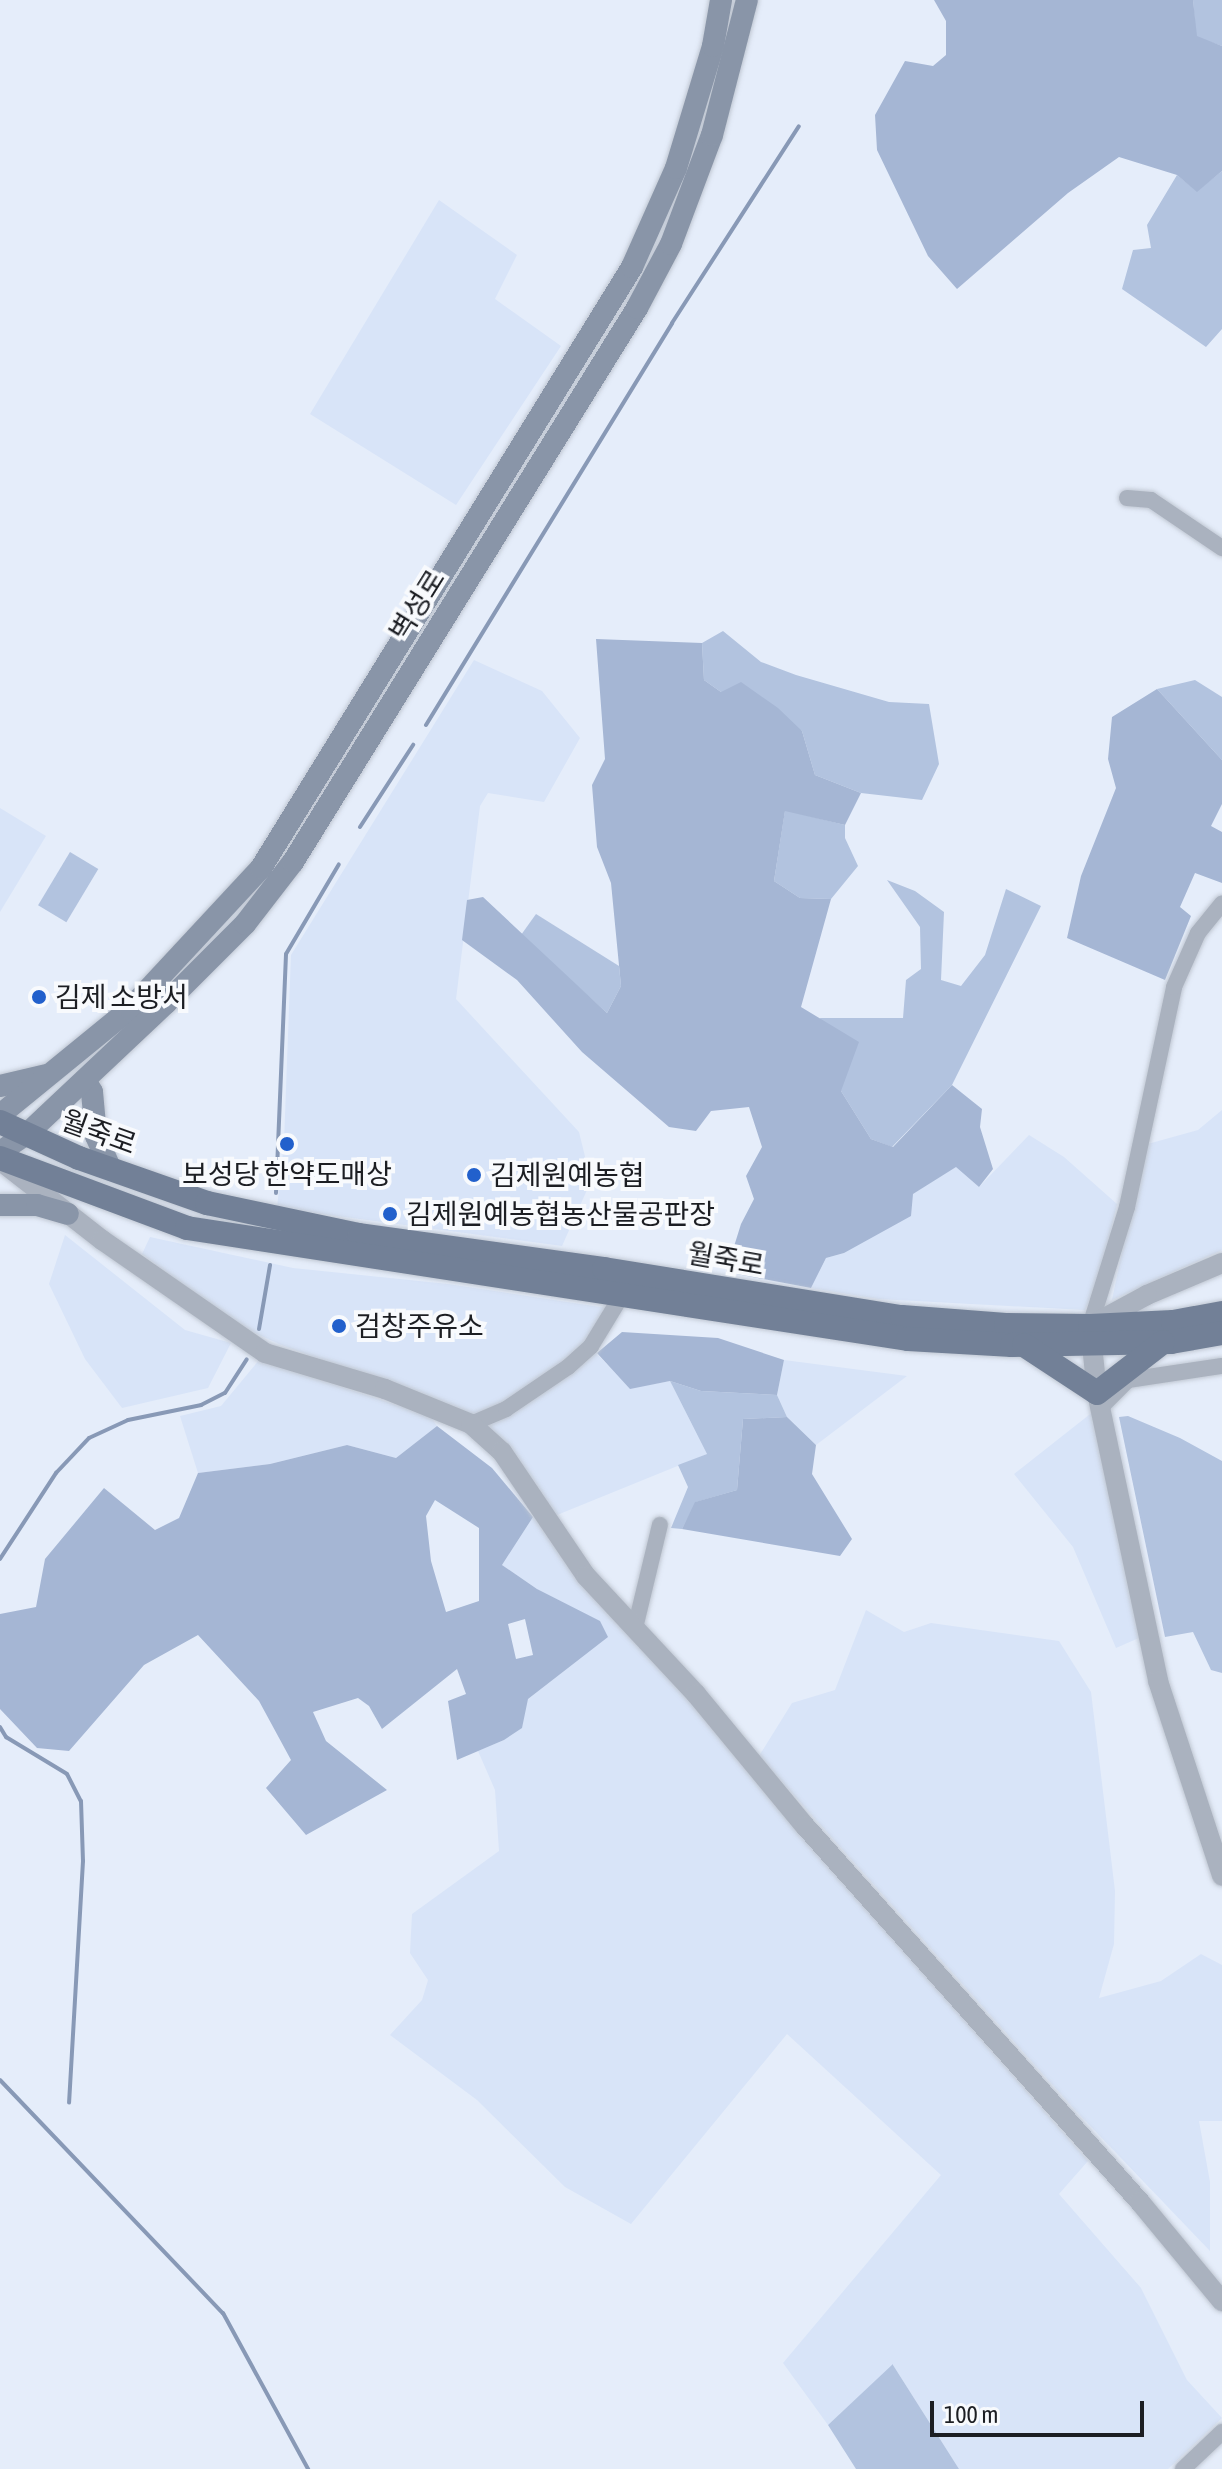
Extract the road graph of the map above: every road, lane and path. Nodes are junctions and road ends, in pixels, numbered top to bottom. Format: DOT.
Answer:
graph roads {
  1 [pos="721,0"];
  2 [pos="747,0"];
  3 [pos="1127,498"];
  4 [pos="1222,548"];
  5 [pos="1222,903"];
  6 [pos="55,1072"];
  7 [pos="85,1080"];
  8 [pos="0,1086"];
  9 [pos="0,1115"];
  10 [pos="0,1122"];
  11 [pos="24,1135"];
  12 [pos="0,1152"];
  13 [pos="0,1159"];
  14 [pos="111,1169"];
  15 [pos="0,1205"];
  16 [pos="68,1214"];
  17 [pos="1222,1263"];
  18 [pos="622,1295"];
  19 [pos="1222,1313"];
  20 [pos="1222,1333"];
  21 [pos="1091,1334"];
  22 [pos="1163,1342"];
  23 [pos="1024,1345"];
  24 [pos="1222,1366"];
  25 [pos="1099,1400"];
  26 [pos="471,1424"];
  27 [pos="660,1525"];
  28 [pos="635,1628"];
  29 [pos="1222,1876"];
  30 [pos="1222,2301"];
  31 [pos="1222,2432"];
  32 [pos="1183,2469"];
  1 -- 6 [label="main road, 벽성로"];
  2 -- 7 [label="main road, 벽성로"];
  3 -- 4 [label="street"];
  5 -- 21 [label="street"];
  6 -- 8 [label="main road"];
  6 -- 9 [label="main road, 벽성로"];
  7 -- 11 [label="main road, 벽성로"];
  7 -- 14 [label="main road"];
  10 -- 11 [label="main road, 월죽로"];
  11 -- 12 [label="main road, 벽성로"];
  11 -- 14 [label="main road, 월죽로"];
  13 -- 16 [label="street"];
  13 -- 18 [label="main road, 월죽로"];
  14 -- 21 [label="main road, 월죽로"];
  15 -- 16 [label="main road"];
  16 -- 26 [label="street"];
  17 -- 21 [label="street"];
  18 -- 23 [label="main road, 월죽로"];
  18 -- 26 [label="street"];
  19 -- 21 [label="main road, 월죽로"];
  20 -- 22 [label="main road, 월죽로"];
  21 -- 22 [label="main road, 월죽로"];
  21 -- 23 [label="main road, 월죽로"];
  21 -- 25 [label="street"];
  22 -- 25 [label="main road"];
  23 -- 25 [label="main road"];
  24 -- 25 [label="street"];
  25 -- 29 [label="street"];
  26 -- 28 [label="street"];
  27 -- 28 [label="street"];
  28 -- 30 [label="street"];
  31 -- 32 [label="street"];
}
